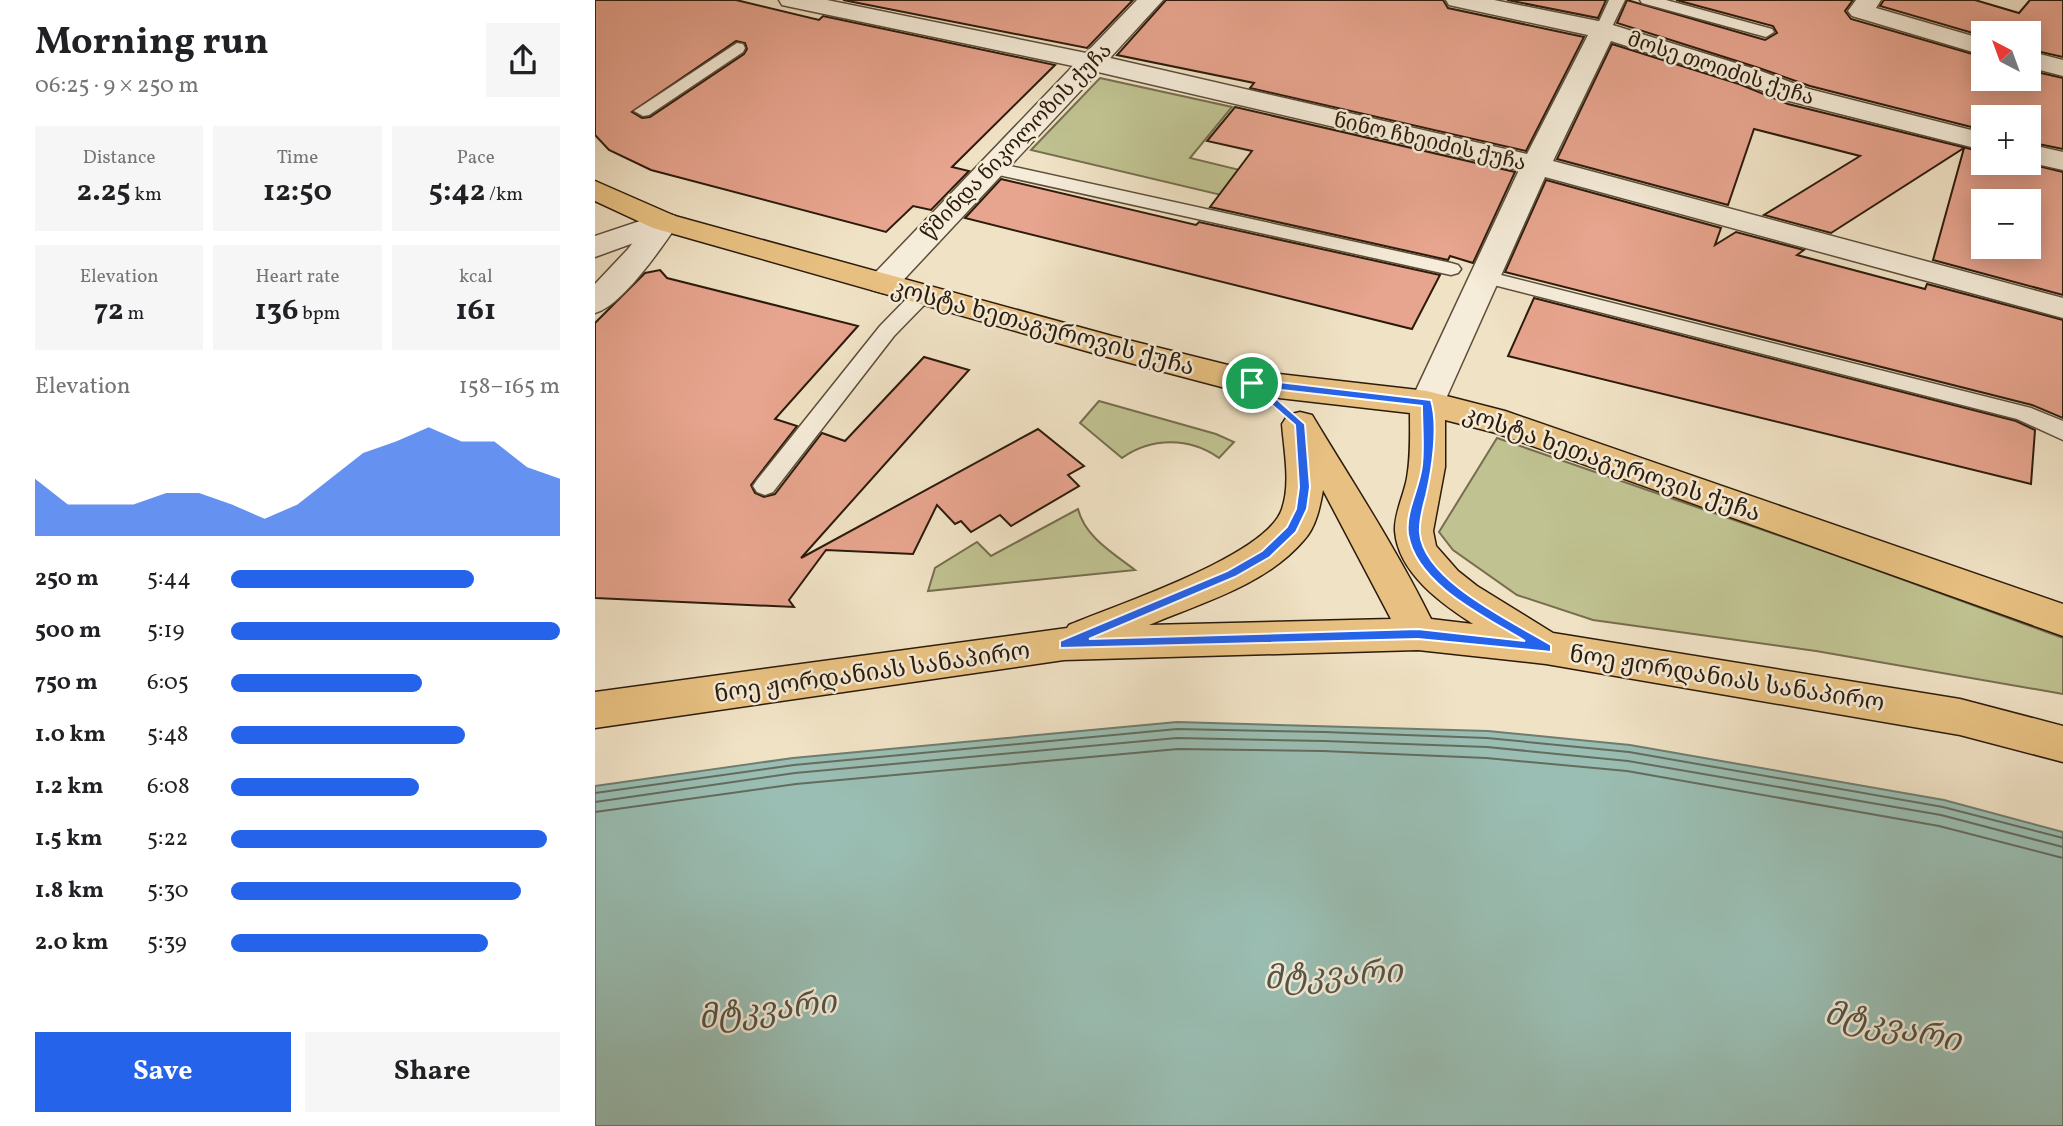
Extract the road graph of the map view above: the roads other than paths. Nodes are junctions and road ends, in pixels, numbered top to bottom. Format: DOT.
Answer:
graph roads {
  1 [pos="791,0"];
  2 [pos="1151,0"];
  3 [pos="1458,0"];
  4 [pos="1617,0"];
  5 [pos="1648,0"];
  6 [pos="1865,6"];
  7 [pos="1603,30"];
  8 [pos="1766,32"];
  9 [pos="1971,43"];
  10 [pos="737,48"];
  11 [pos="1091,62"];
  12 [pos="2041,62"];
  13 [pos="2063,68"];
  14 [pos="643,111"];
  15 [pos="1971,139"];
  16 [pos="2041,156"];
  17 [pos="2063,162"];
  18 [pos="1536,165"];
  19 [pos="992,168"];
  20 [pos="595,190"];
  21 [pos="664,222"];
  22 [pos="595,247"];
  23 [pos="1451,268"];
  24 [pos="1485,276"];
  25 [pos="883,283"];
  26 [pos="923,295"];
  27 [pos="595,303"];
  28 [pos="2063,308"];
  29 [pos="1252,383"];
  30 [pos="1427,403"];
  31 [pos="1300,424"];
  32 [pos="2063,432"];
  33 [pos="765,486"];
  34 [pos="2063,620"];
  35 [pos="1418,634"];
  36 [pos="1064,644"];
  37 [pos="1546,648"];
  38 [pos="595,710"];
  39 [pos="2063,744"];
  1 -- 11 [label="street, ნინო ჩხეიძის ქუჩა"];
  2 -- 11 [label="street, წმინდა ნიკოლოზის ქუჩა"];
  3 -- 7 [label="street, მოსე თოიძის ქუჩა"];
  4 -- 7 [label="lane"];
  5 -- 8 [label="lane"];
  6 -- 9 [label="street"];
  7 -- 15 [label="street, მოსე თოიძის ქუჩა"];
  7 -- 18 [label="street"];
  10 -- 14 [label="lane"];
  11 -- 18 [label="street, ნინო ჩხეიძის ქუჩა"];
  11 -- 19 [label="street, წმინდა ნიკოლოზის ქუჩა"];
  12 -- 13 [label="street"];
  16 -- 17 [label="street"];
  18 -- 24 [label="street"];
  18 -- 28 [label="street, ნინო ჩხეიძის ქუჩა"];
  19 -- 23 [label="lane"];
  19 -- 25 [label="street, წმინდა ნიკოლოზის ქუჩა"];
  20 -- 21 [label="main road, კოსტა ხეთაგუროვის ქუჩა"];
  21 -- 22 [label="street"];
  21 -- 25 [label="main road, კოსტა ხეთაგუროვის ქუჩა"];
  21 -- 27 [label="street"];
  24 -- 30 [label="street"];
  24 -- 32 [label="lane"];
  25 -- 26 [label="main road, კოსტა ხეთაგუროვის ქუჩა"];
  26 -- 29 [label="main road, კოსტა ხეთაგუროვის ქუჩა"];
  26 -- 33 [label="lane"];
  29 -- 30 [label="main road, კოსტა ხეთაგუროვის ქუჩა"];
  29 -- 31 [label="main road"];
  30 -- 34 [label="main road, კოსტა ხეთაგუროვის ქუჩა"];
  30 -- 37 [label="main road"];
  31 -- 35 [label="main road"];
  31 -- 36 [label="main road"];
  35 -- 36 [label="main road, ნოე ჟორდანიას სანაპირო"];
  35 -- 37 [label="main road, ნოე ჟორდანიას სანაპირო"];
  36 -- 38 [label="main road, ნოე ჟორდანიას სანაპირო"];
  37 -- 39 [label="main road, ნოე ჟორდანიას სანაპირო"];
}
